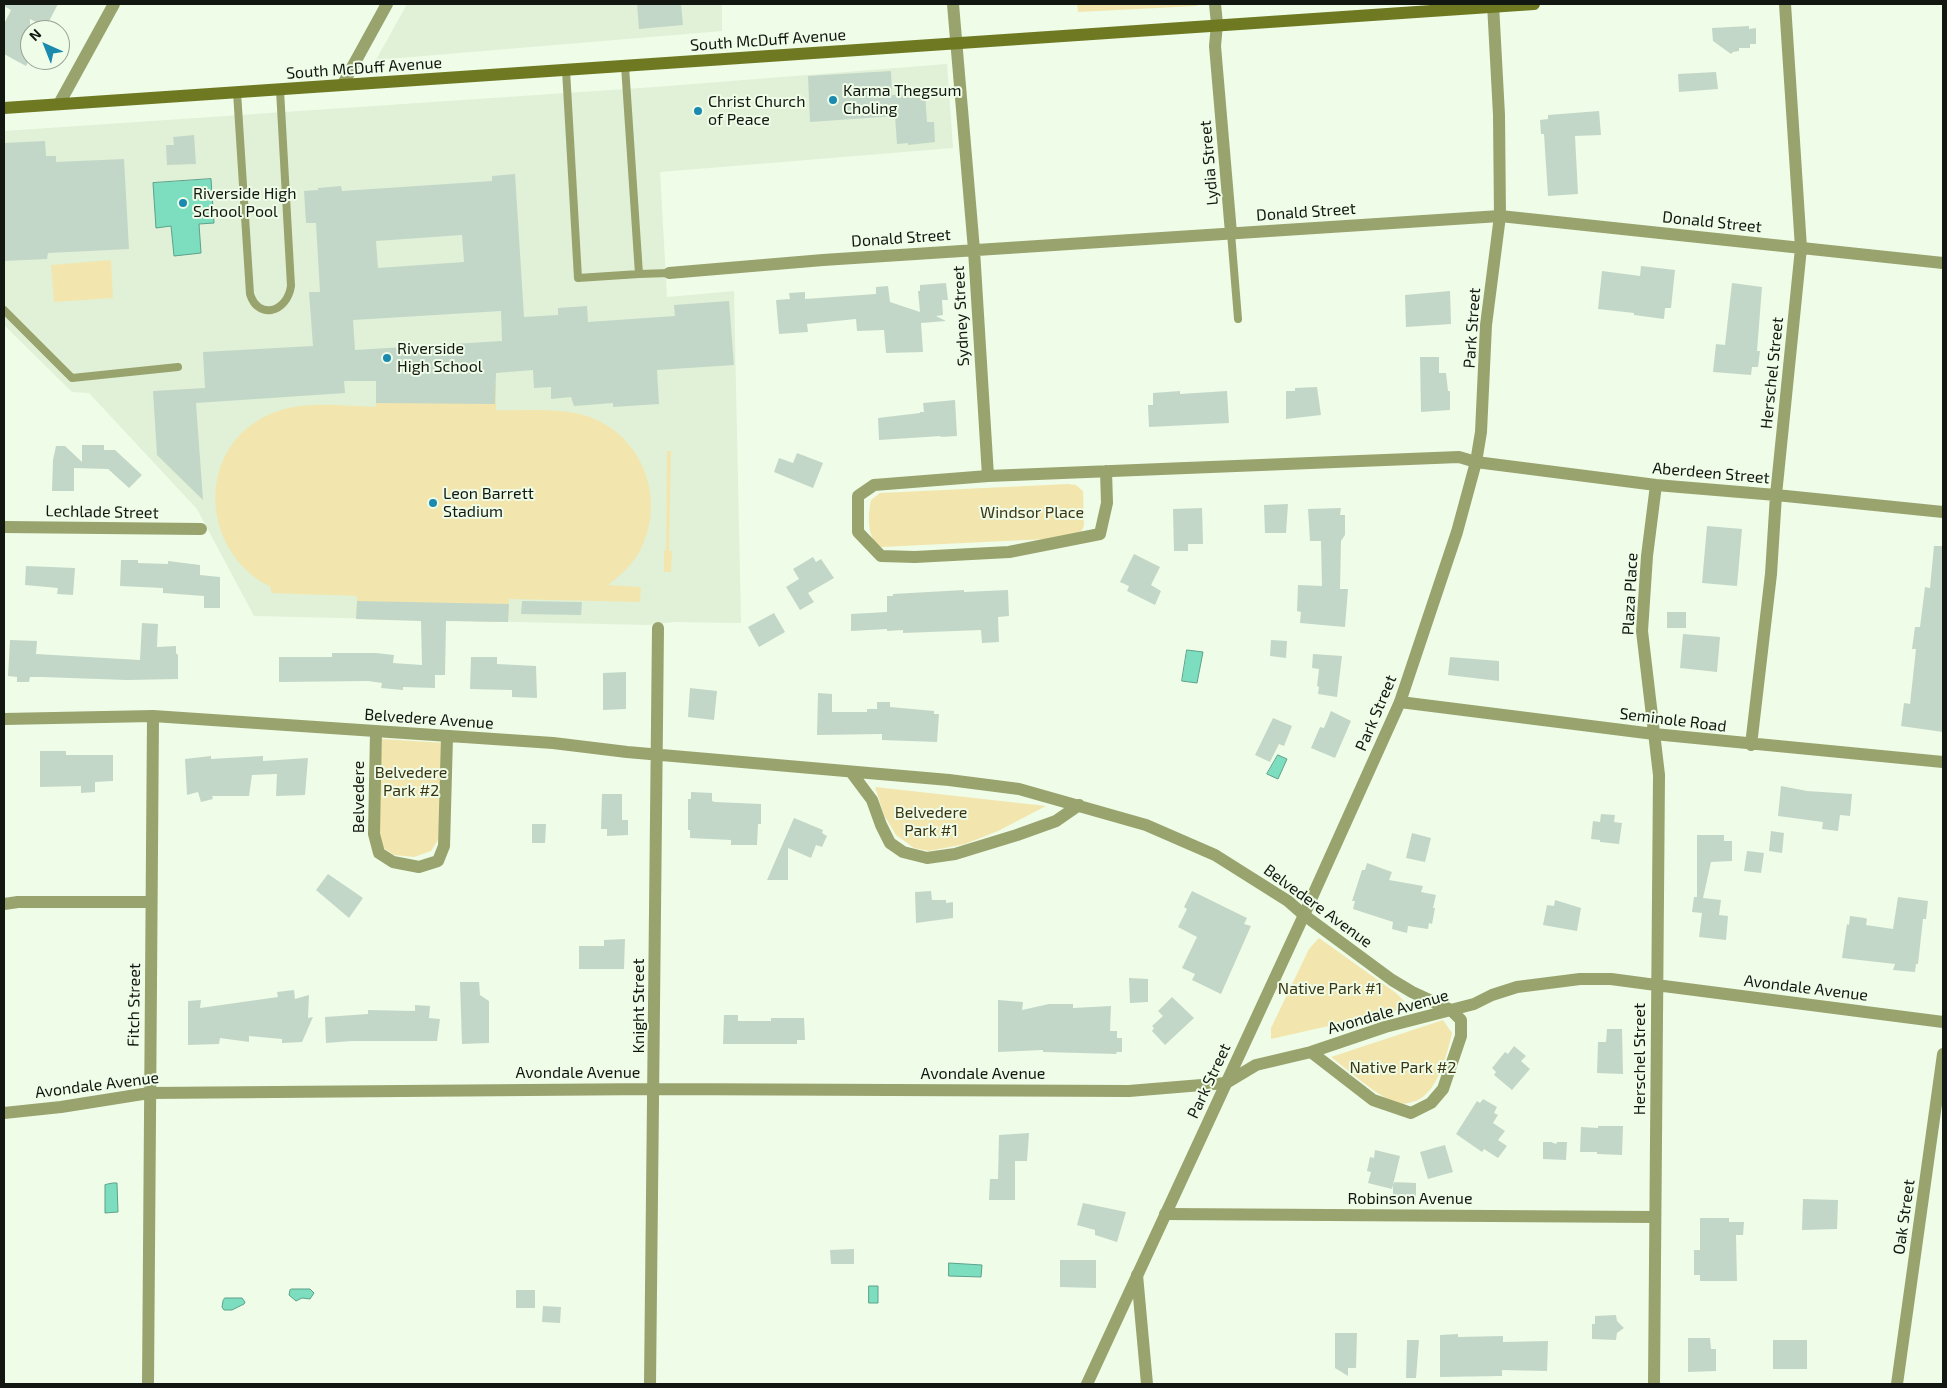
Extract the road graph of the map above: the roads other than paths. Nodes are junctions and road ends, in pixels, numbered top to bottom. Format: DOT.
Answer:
graph roads {
  1 [pos="114,4"];
  2 [pos="387,4"];
  3 [pos="954,4"];
  4 [pos="1215,4"];
  5 [pos="1534,4"];
  6 [pos="1785,4"];
  7 [pos="1494,5"];
  8 [pos="1217,24"];
  9 [pos="957,44"];
  10 [pos="625,66"];
  11 [pos="566,70"];
  12 [pos="343,84"];
  13 [pos="280,90"];
  14 [pos="237,92"];
  15 [pos="59,104"];
  16 [pos="4,108"];
  17 [pos="1500,216"];
  18 [pos="1231,233"];
  19 [pos="1801,248"];
  20 [pos="974,250"];
  21 [pos="1943,263"];
  22 [pos="669,273"];
  23 [pos="639,274"];
  24 [pos="4,310"];
  25 [pos="1238,319"];
  26 [pos="178,367"];
  27 [pos="1476,462"];
  28 [pos="1106,471"];
  29 [pos="988,476"];
  30 [pos="1656,485"];
  31 [pos="1776,495"];
  32 [pos="1943,512"];
  33 [pos="4,527"];
  34 [pos="201,529"];
  35 [pos="658,628"];
  36 [pos="1400,702"];
  37 [pos="153,716"];
  38 [pos="4,719"];
  39 [pos="376,732"];
  40 [pos="1654,734"];
  41 [pos="447,737"];
  42 [pos="1751,745"];
  43 [pos="657,754"];
  44 [pos="1943,762"];
  45 [pos="851,772"];
  46 [pos="1079,805"];
  47 [pos="151,902"];
  48 [pos="4,904"];
  49 [pos="1304,915"];
  50 [pos="1656,985"];
  51 [pos="1450,1010"];
  52 [pos="1943,1022"];
  53 [pos="1311,1052"];
  54 [pos="1943,1054"];
  55 [pos="1226,1083"];
  56 [pos="654,1089"];
  57 [pos="149,1093"];
  58 [pos="4,1112"];
  59 [pos="1165,1214"];
  60 [pos="1655,1217"];
  61 [pos="1137,1275"];
  62 [pos="148,1384"];
  63 [pos="650,1384"];
  64 [pos="1088,1384"];
  65 [pos="1147,1384"];
  66 [pos="1654,1384"];
  67 [pos="1897,1384"];
  1 -- 15 [label="street"];
  2 -- 12 [label="street"];
  3 -- 9 [label="street, Sydney Street"];
  4 -- 8 [label="street, Lydia Street"];
  5 -- 7 [label="main road, South McDuff Avenue"];
  6 -- 19 [label="street, Herschel Street"];
  7 -- 8 [label="main road, South McDuff Avenue"];
  7 -- 17 [label="street, Park Street"];
  8 -- 9 [label="main road, South McDuff Avenue"];
  8 -- 18 [label="street, Lydia Street"];
  9 -- 10 [label="main road, South McDuff Avenue"];
  9 -- 20 [label="street, Sydney Street"];
  10 -- 11 [label="main road, South McDuff Avenue"];
  10 -- 23 [label="lane"];
  11 -- 12 [label="main road, South McDuff Avenue"];
  11 -- 23 [label="lane"];
  12 -- 13 [label="main road, South McDuff Avenue"];
  13 -- 14 [label="main road, South McDuff Avenue"];
  13 -- 14 [label="lane"];
  14 -- 15 [label="main road, South McDuff Avenue"];
  15 -- 16 [label="main road, South McDuff Avenue"];
  17 -- 18 [label="street, Donald Street"];
  17 -- 19 [label="street, Donald Street"];
  17 -- 27 [label="street, Park Street"];
  18 -- 20 [label="street, Donald Street"];
  18 -- 25 [label="lane, Lydia Street"];
  19 -- 21 [label="street, Donald Street"];
  19 -- 31 [label="street, Herschel Street"];
  20 -- 22 [label="street, Donald Street"];
  20 -- 29 [label="street, Sydney Street"];
  22 -- 23 [label="lane"];
  24 -- 26 [label="lane"];
  27 -- 28 [label="street"];
  27 -- 30 [label="street, Aberdeen Street"];
  27 -- 36 [label="street, Park Street"];
  28 -- 29 [label="street"];
  28 -- 29 [label="street"];
  30 -- 31 [label="street, Aberdeen Street"];
  30 -- 40 [label="street, Plaza Place"];
  31 -- 32 [label="street, Aberdeen Street"];
  31 -- 42 [label="street, Herschel Street"];
  33 -- 34 [label="street, Lechlade Street"];
  35 -- 43 [label="street, Knight Street"];
  36 -- 40 [label="street, Seminole Road"];
  36 -- 49 [label="street, Park Street"];
  37 -- 38 [label="street, Belvedere Avenue"];
  37 -- 39 [label="street, Belvedere Avenue"];
  37 -- 47 [label="street, Fitch Street"];
  39 -- 41 [label="street, Belvedere Avenue"];
  39 -- 41 [label="street, Belvedere"];
  40 -- 42 [label="street, Seminole Road"];
  40 -- 50 [label="street, Herschel Street"];
  41 -- 43 [label="street, Belvedere Avenue"];
  42 -- 44 [label="street, Seminole Road"];
  43 -- 45 [label="street, Belvedere Avenue"];
  43 -- 56 [label="street, Knight Street"];
  45 -- 46 [label="street, Belvedere Avenue"];
  45 -- 46 [label="street"];
  46 -- 49 [label="street, Belvedere Avenue"];
  47 -- 48 [label="street"];
  47 -- 57 [label="street, Fitch Street"];
  49 -- 51 [label="street, Belvedere Avenue"];
  49 -- 55 [label="street, Park Street"];
  50 -- 51 [label="street, Avondale Avenue"];
  50 -- 52 [label="street, Avondale Avenue"];
  50 -- 60 [label="street, Herschel Street"];
  51 -- 53 [label="street, Avondale Avenue"];
  51 -- 53 [label="street"];
  53 -- 55 [label="street, Avondale Avenue"];
  54 -- 67 [label="street, Oak Street"];
  55 -- 56 [label="street, Avondale Avenue"];
  55 -- 59 [label="street, Park Street"];
  56 -- 57 [label="street, Avondale Avenue"];
  56 -- 63 [label="street, Knight Street"];
  57 -- 58 [label="street, Avondale Avenue"];
  57 -- 62 [label="street, Fitch Street"];
  59 -- 60 [label="street, Robinson Avenue"];
  59 -- 61 [label="street, Park Street"];
  60 -- 66 [label="street, Herschel Street"];
  61 -- 64 [label="street, Park Street"];
  61 -- 65 [label="street"];
}
